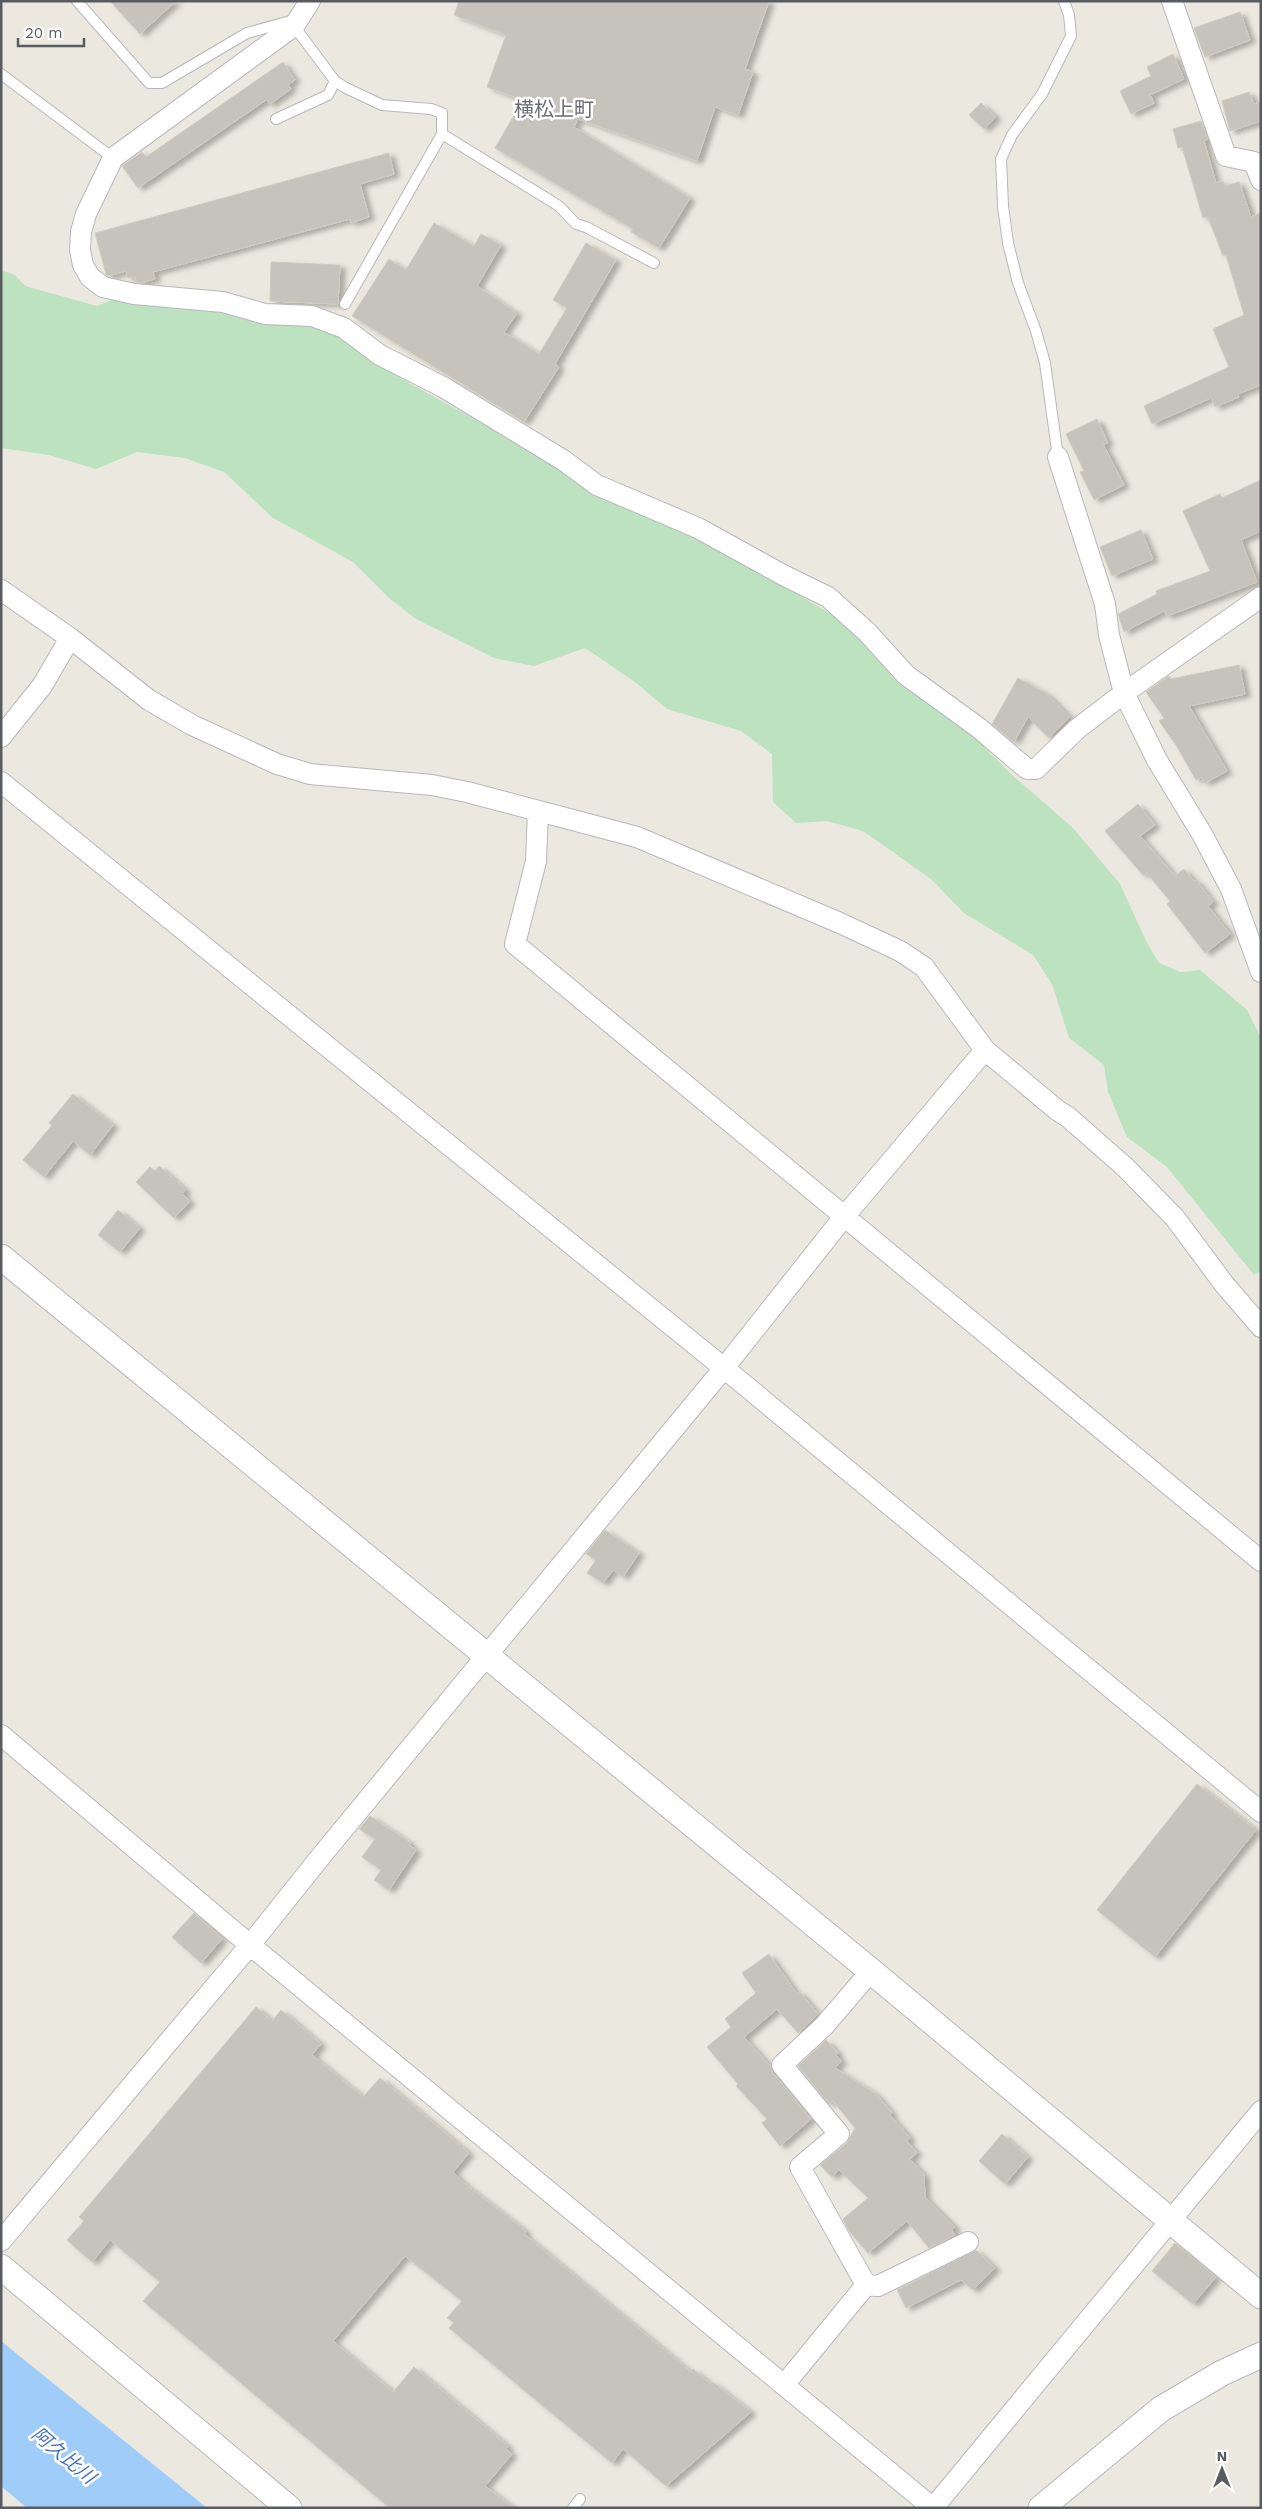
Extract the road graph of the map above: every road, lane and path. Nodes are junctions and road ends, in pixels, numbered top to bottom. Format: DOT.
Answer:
graph roads {
  1 [pos="77,1"];
  2 [pos="310,1"];
  3 [pos="1064,1"];
  4 [pos="1172,1"];
  5 [pos="296,22"];
  6 [pos="1,74"];
  7 [pos="335,81"];
  8 [pos="276,119"];
  9 [pos="442,134"];
  10 [pos="113,158"];
  11 [pos="1261,180"];
  12 [pos="654,262"];
  13 [pos="345,304"];
  14 [pos="1058,457"];
  15 [pos="1,590"];
  16 [pos="1261,597"];
  17 [pos="70,638"];
  18 [pos="1124,693"];
  19 [pos="1,737"];
  20 [pos="1,782"];
  21 [pos="538,811"];
  22 [pos="1261,972"];
  23 [pos="985,1050"];
  24 [pos="843,1218"];
  25 [pos="1,1257"];
  26 [pos="1261,1326"];
  27 [pos="724,1368"];
  28 [pos="1261,1561"];
  29 [pos="486,1656"];
  30 [pos="1,1735"];
  31 [pos="1261,1812"];
  32 [pos="250,1945"];
  33 [pos="871,1971"];
  34 [pos="1261,2111"];
  35 [pos="1171,2220"];
  36 [pos="1,2241"];
  37 [pos="968,2242"];
  38 [pos="1,2267"];
  39 [pos="866,2285"];
  40 [pos="1261,2296"];
  41 [pos="1261,2355"];
  42 [pos="784,2385"];
  43 [pos="580,2499"];
  44 [pos="289,2508"];
  45 [pos="573,2508"];
  46 [pos="933,2508"];
  47 [pos="1041,2508"];
  1 -- 5 [label="lane"];
  2 -- 5 [label="street"];
  3 -- 14 [label="lane"];
  4 -- 11 [label="street"];
  5 -- 7 [label="lane"];
  5 -- 10 [label="street"];
  6 -- 10 [label="lane"];
  7 -- 8 [label="lane"];
  7 -- 9 [label="lane"];
  9 -- 12 [label="lane"];
  9 -- 13 [label="lane"];
  10 -- 18 [label="street"];
  14 -- 18 [label="street"];
  15 -- 17 [label="street"];
  16 -- 18 [label="street"];
  17 -- 19 [label="street"];
  17 -- 21 [label="street"];
  18 -- 22 [label="street"];
  20 -- 27 [label="street"];
  21 -- 23 [label="street"];
  21 -- 24 [label="street"];
  23 -- 24 [label="street"];
  23 -- 26 [label="street"];
  24 -- 27 [label="street"];
  24 -- 28 [label="street"];
  25 -- 29 [label="street"];
  27 -- 29 [label="street"];
  27 -- 31 [label="street"];
  29 -- 32 [label="street"];
  29 -- 33 [label="street"];
  30 -- 32 [label="street"];
  32 -- 36 [label="street"];
  32 -- 42 [label="street"];
  33 -- 35 [label="street"];
  33 -- 39 [label="street"];
  34 -- 35 [label="street"];
  35 -- 40 [label="street"];
  35 -- 46 [label="street"];
  37 -- 39 [label="street"];
  38 -- 44 [label="street"];
  39 -- 42 [label="street"];
  41 -- 47 [label="street"];
  42 -- 46 [label="street"];
  43 -- 45 [label="lane"];
}
